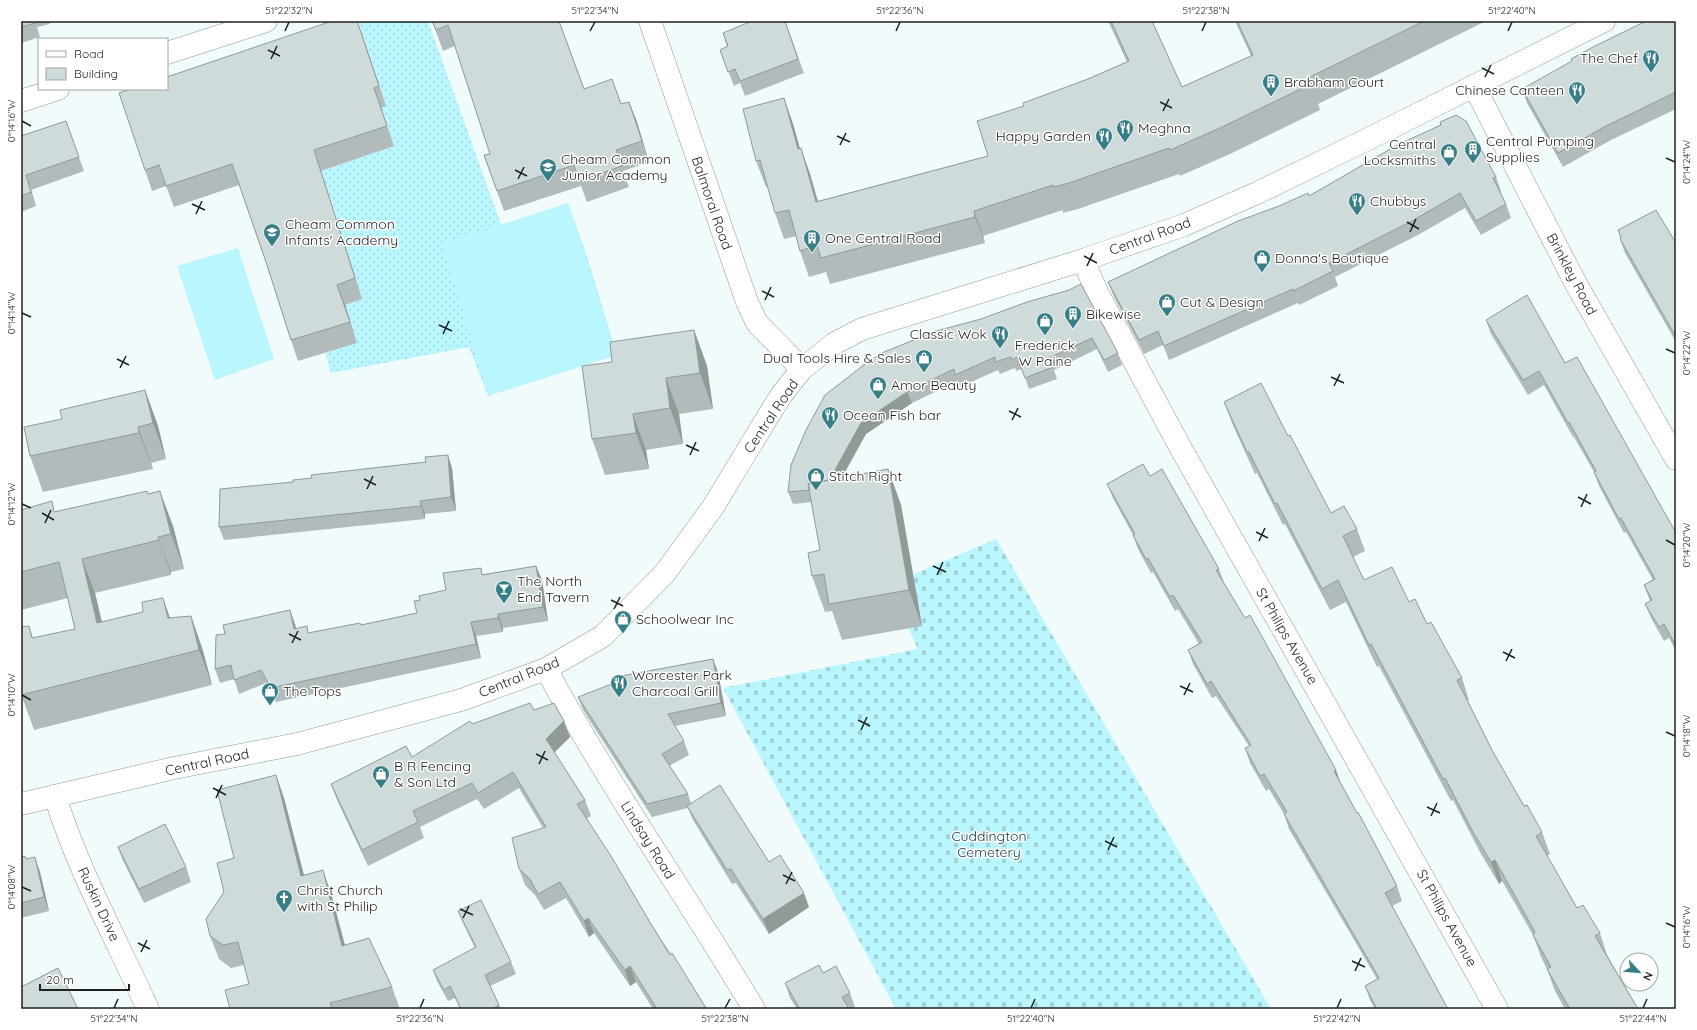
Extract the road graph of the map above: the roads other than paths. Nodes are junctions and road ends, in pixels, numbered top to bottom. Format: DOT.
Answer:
graph roads {
  1 [pos="266,21"];
  2 [pos="650,21"];
  3 [pos="1604,21"];
  4 [pos="168,53"];
  5 [pos="1474,86"];
  6 [pos="55,90"];
  7 [pos="21,101"];
  8 [pos="1083,260"];
  9 [pos="802,369"];
  10 [pos="1676,459"];
  11 [pos="546,668"];
  12 [pos="55,796"];
  13 [pos="21,804"];
  14 [pos="148,1009"];
  15 [pos="754,1009"];
  16 [pos="1497,1009"];
  1 -- 4 [label="street"];
  2 -- 9 [label="street, Balmoral Road"];
  3 -- 5 [label="street, Central Road"];
  5 -- 8 [label="street, Central Road"];
  5 -- 10 [label="street, Brinkley Road"];
  6 -- 7 [label="street"];
  8 -- 9 [label="street, Central Road"];
  8 -- 16 [label="street, St Philips Avenue"];
  9 -- 11 [label="street, Central Road"];
  11 -- 12 [label="street, Central Road"];
  11 -- 15 [label="street, Lindsay Road"];
  12 -- 13 [label="street, Central Road"];
  12 -- 14 [label="street, Ruskin Drive"];
}
